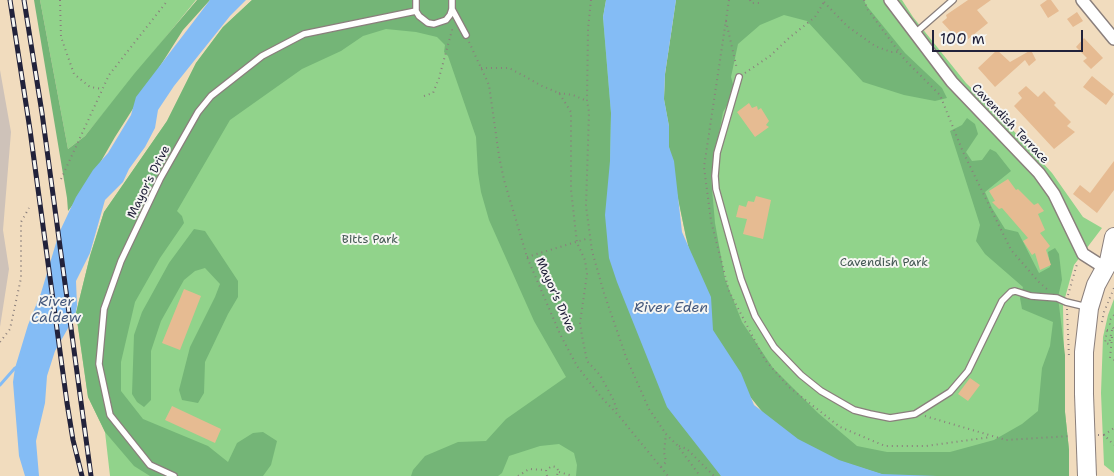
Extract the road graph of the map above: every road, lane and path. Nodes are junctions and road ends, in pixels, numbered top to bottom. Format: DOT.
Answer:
graph roads {
  1 [pos="60,0"];
  2 [pos="168,0"];
  3 [pos="416,0"];
  4 [pos="452,0"];
  5 [pos="591,0"];
  6 [pos="729,0"];
  7 [pos="750,0"];
  8 [pos="864,0"];
  9 [pos="890,0"];
  10 [pos="953,0"];
  11 [pos="1082,0"];
  12 [pos="824,1"];
  13 [pos="761,4"];
  14 [pos="452,9"];
  15 [pos="416,11"];
  16 [pos="725,18"];
  17 [pos="446,20"];
  18 [pos="914,34"];
  19 [pos="466,35"];
  20 [pos="1114,39"];
  21 [pos="900,52"];
  22 [pos="481,68"];
  23 [pos="739,77"];
  24 [pos="103,89"];
  25 [pos="559,93"];
  26 [pos="424,96"];
  27 [pos="587,101"];
  28 [pos="61,179"];
  29 [pos="29,208"];
  30 [pos="1114,237"];
  31 [pos="589,238"];
  32 [pos="577,243"];
  33 [pos="1083,254"];
  34 [pos="527,257"];
  35 [pos="1109,262"];
  36 [pos="1114,288"];
  37 [pos="1057,298"];
  38 [pos="1066,302"];
  39 [pos="1089,308"];
  40 [pos="1114,315"];
  41 [pos="1102,322"];
  42 [pos="1114,329"];
  43 [pos="1100,334"];
  44 [pos="1106,335"];
  45 [pos="1112,337"];
  46 [pos="0,342"];
  47 [pos="1069,358"];
  48 [pos="1114,360"];
  49 [pos="915,414"];
  50 [pos="619,416"];
  51 [pos="1114,428"];
  52 [pos="666,434"];
  53 [pos="1094,435"];
  54 [pos="1104,435"];
  55 [pos="1074,436"];
  56 [pos="991,437"];
  57 [pos="677,445"];
  58 [pos="1114,445"];
  59 [pos="661,467"];
  60 [pos="546,470"];
  61 [pos="559,472"];
  62 [pos="174,476"];
  63 [pos="518,476"];
  64 [pos="547,476"];
  65 [pos="557,476"];
  66 [pos="573,476"];
  67 [pos="668,476"];
  68 [pos="700,476"];
  69 [pos="714,476"];
  70 [pos="1087,476"];
  1 -- 24 [label="path"];
  2 -- 24 [label="path"];
  3 -- 15 [label="lane"];
  4 -- 14 [label="lane"];
  5 -- 27 [label="path"];
  6 -- 16 [label="path"];
  7 -- 13 [label="path"];
  8 -- 21 [label="path"];
  9 -- 18 [label="street, Cavendish Terrace"];
  10 -- 18 [label="lane"];
  11 -- 20 [label="street"];
  12 -- 21 [label="path"];
  12 -- 23 [label="path"];
  14 -- 17 [label="lane"];
  14 -- 19 [label="lane"];
  15 -- 17 [label="lane"];
  15 -- 62 [label="lane, Mayor's Drive"];
  16 -- 23 [label="path"];
  16 -- 56 [label="path"];
  17 -- 26 [label="path"];
  18 -- 33 [label="street, Cavendish Terrace"];
  19 -- 22 [label="path, Mayor's Drive"];
  21 -- 37 [label="path"];
  22 -- 25 [label="path"];
  22 -- 34 [label="path, Mayor's Drive"];
  23 -- 49 [label="lane"];
  24 -- 28 [label="path"];
  25 -- 27 [label="path"];
  25 -- 32 [label="path"];
  27 -- 31 [label="path"];
  29 -- 46 [label="path"];
  30 -- 35 [label="main road"];
  31 -- 32 [label="path"];
  31 -- 52 [label="path"];
  32 -- 34 [label="path"];
  32 -- 50 [label="path"];
  33 -- 35 [label="street"];
  33 -- 38 [label="path"];
  34 -- 50 [label="path, Mayor's Drive"];
  35 -- 39 [label="main road"];
  36 -- 41 [label="path"];
  37 -- 38 [label="lane"];
  37 -- 49 [label="lane"];
  38 -- 39 [label="lane"];
  38 -- 47 [label="path"];
  39 -- 70 [label="main road, bridge"];
  40 -- 42 [label="path"];
  43 -- 44 [label="path"];
  44 -- 45 [label="path"];
  44 -- 45 [label="path"];
  45 -- 48 [label="path"];
  49 -- 56 [label="path"];
  50 -- 59 [label="path, Mayor's Drive"];
  51 -- 54 [label="path"];
  52 -- 57 [label="path"];
  52 -- 59 [label="path"];
  53 -- 54 [label="path"];
  54 -- 58 [label="path"];
  55 -- 56 [label="path"];
  57 -- 68 [label="path"];
  57 -- 69 [label="path"];
  59 -- 67 [label="path, Mayor's Drive"];
  60 -- 61 [label="path"];
  60 -- 63 [label="path"];
  60 -- 64 [label="path"];
  61 -- 65 [label="path"];
  61 -- 66 [label="path"];
}
